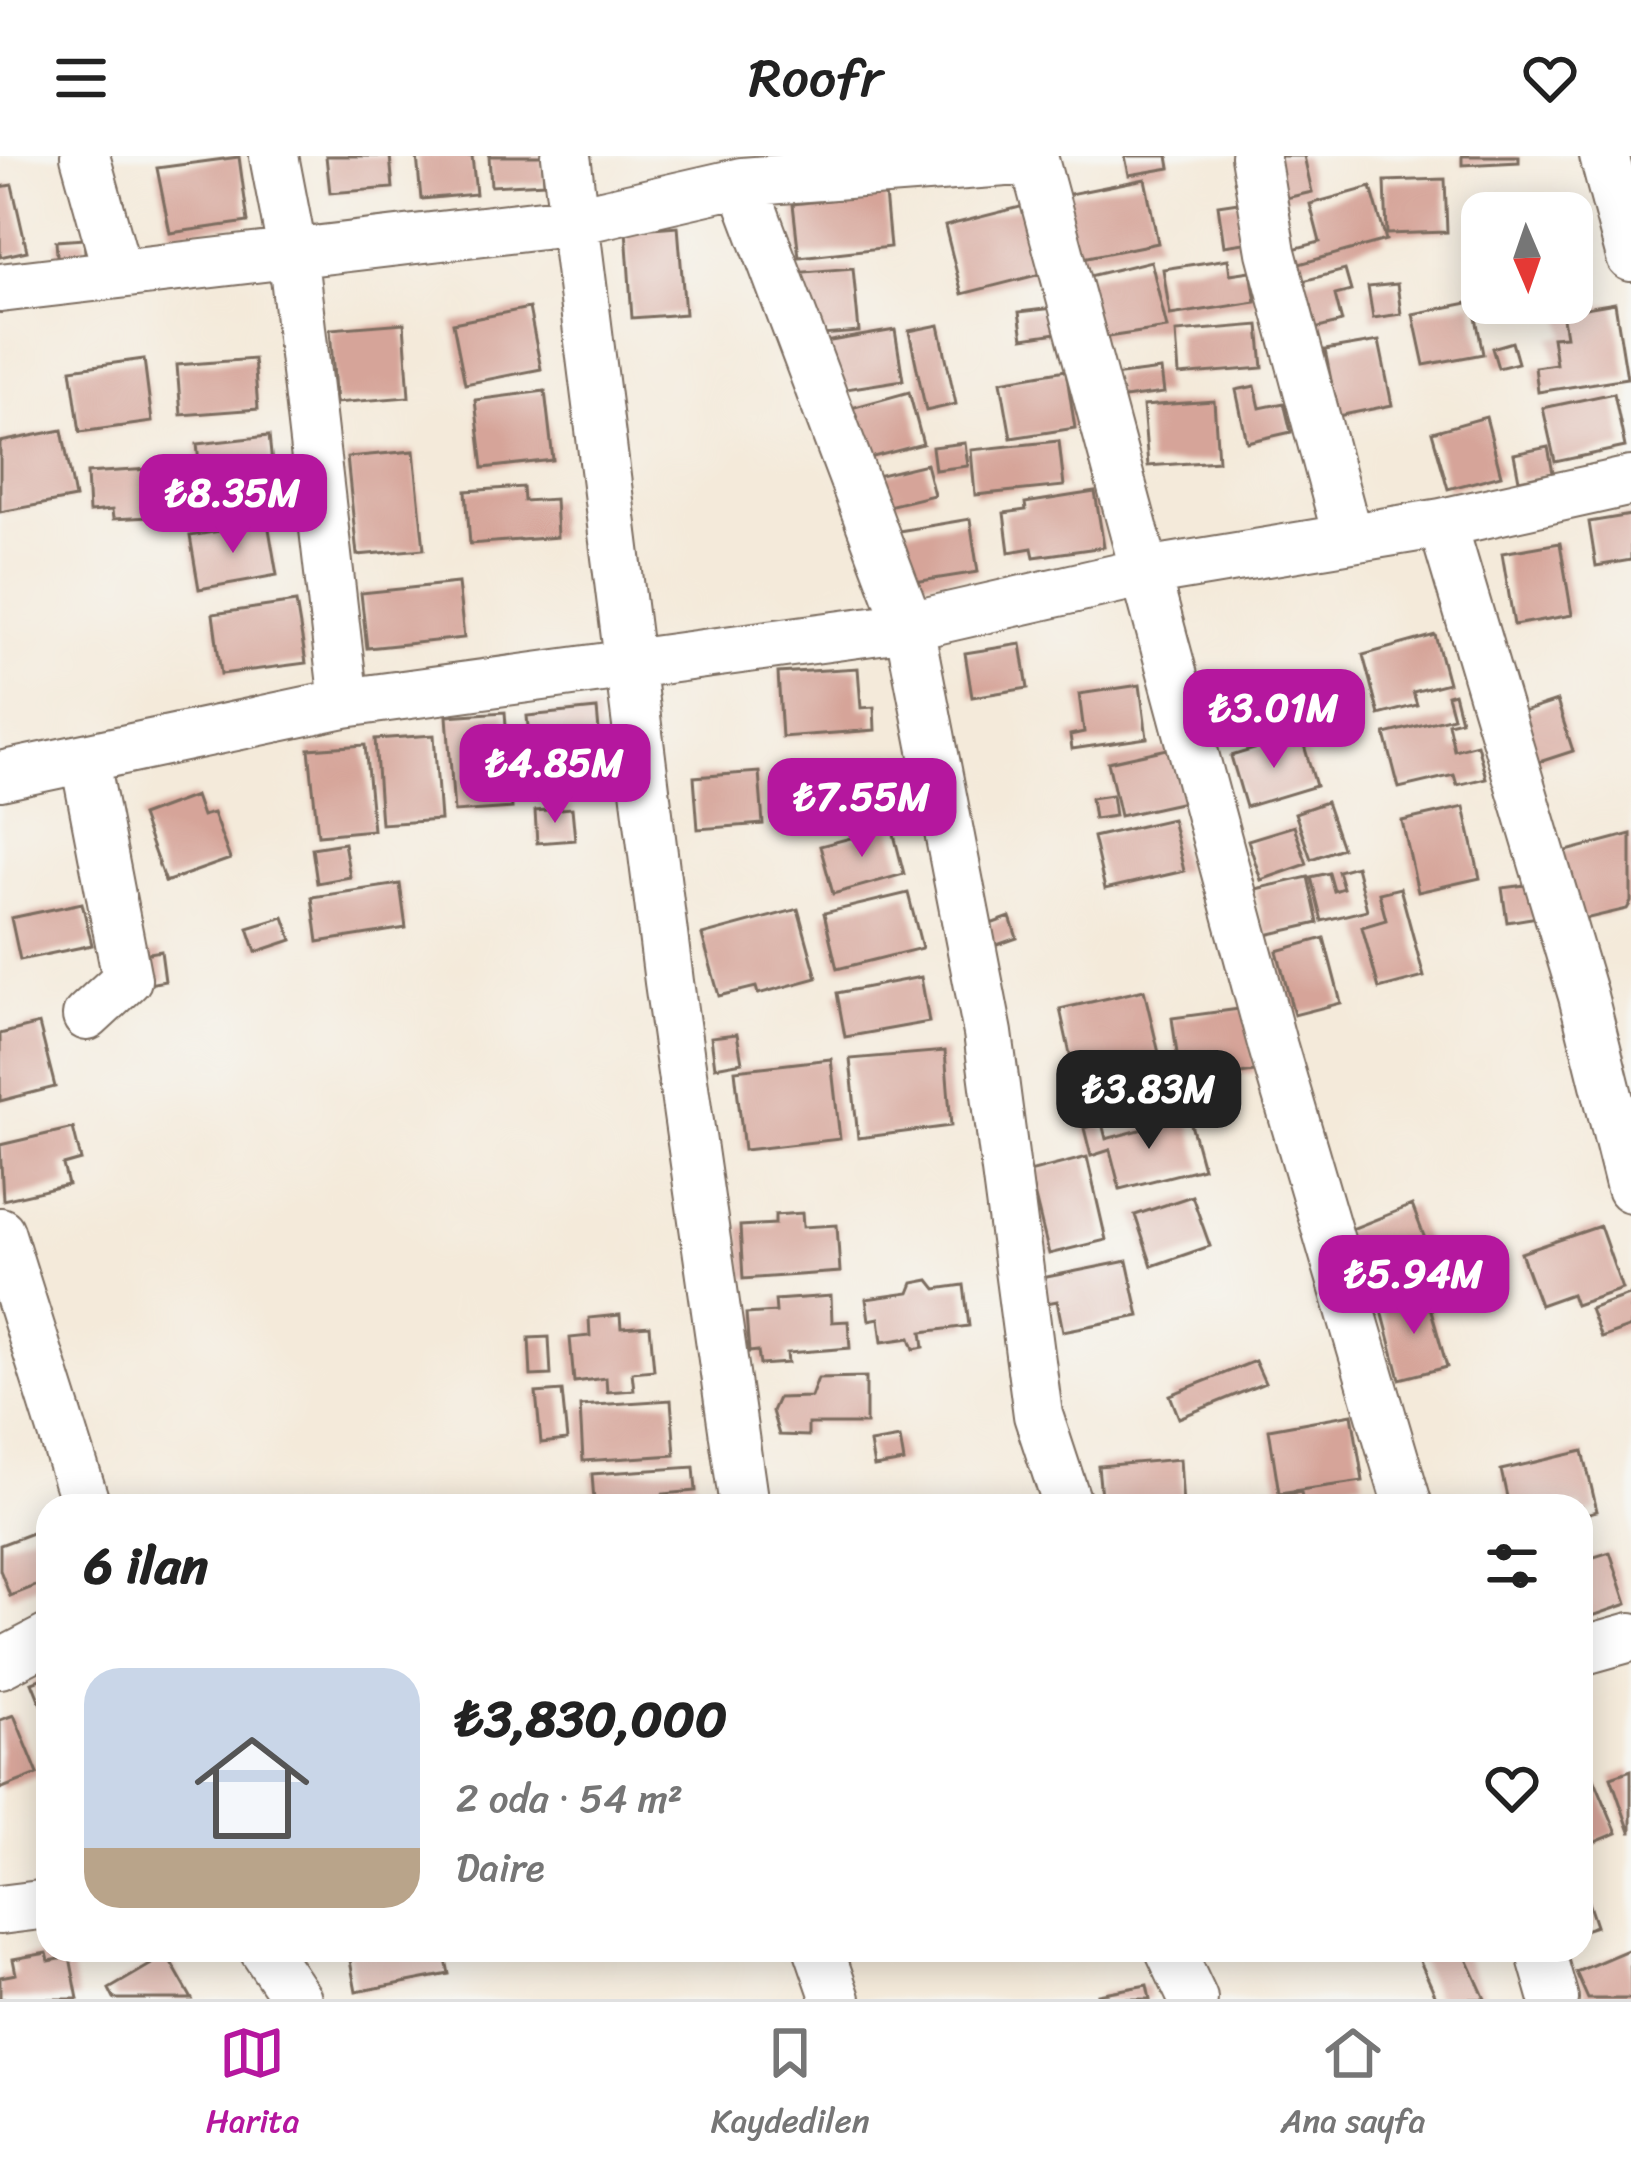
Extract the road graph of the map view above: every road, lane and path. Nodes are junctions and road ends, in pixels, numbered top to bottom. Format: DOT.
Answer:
graph roads {
  1 [pos="85,156"];
  2 [pos="274,156"];
  3 [pos="566,156"];
  4 [pos="1255,156"];
  5 [pos="1604,156"];
  6 [pos="898,164"];
  7 [pos="742,182"];
  8 [pos="576,220"];
  9 [pos="292,250"];
  10 [pos="1631,257"];
  11 [pos="117,271"];
  12 [pos="0,288"];
  13 [pos="1631,481"];
  14 [pos="1442,523"];
  15 [pos="1347,535"];
  16 [pos="1146,572"];
  17 [pos="909,626"];
  18 [pos="629,668"];
  19 [pos="344,703"];
  20 [pos="86,761"];
  21 [pos="0,776"];
  22 [pos="87,1016"];
  23 [pos="1631,1188"];
  24 [pos="0,1232"];
  25 [pos="82,1494"];
  26 [pos="742,1494"];
  27 [pos="1064,1494"];
  28 [pos="1404,1494"];
  29 [pos="1631,1636"];
  30 [pos="36,1646"];
  31 [pos="1593,1647"];
  32 [pos="0,1664"];
  33 [pos="36,1906"];
  34 [pos="0,1910"];
  35 [pos="272,1962"];
  36 [pos="823,1962"];
  37 [pos="1176,1962"];
  38 [pos="1543,1962"];
  39 [pos="297,1999"];
  40 [pos="836,1999"];
  41 [pos="1193,1999"];
  42 [pos="1554,1999"];
  1 -- 11 [label="street"];
  2 -- 9 [label="street"];
  3 -- 8 [label="street"];
  4 -- 15 [label="street"];
  5 -- 10 [label="street"];
  6 -- 7 [label="street"];
  6 -- 16 [label="street"];
  7 -- 8 [label="street"];
  7 -- 17 [label="street"];
  8 -- 9 [label="street"];
  8 -- 18 [label="street"];
  9 -- 11 [label="street"];
  9 -- 19 [label="street"];
  11 -- 12 [label="street"];
  13 -- 14 [label="street"];
  14 -- 15 [label="street"];
  14 -- 23 [label="street"];
  15 -- 16 [label="street"];
  16 -- 17 [label="street"];
  16 -- 28 [label="street"];
  17 -- 18 [label="street"];
  17 -- 27 [label="street"];
  18 -- 19 [label="street"];
  18 -- 26 [label="street"];
  19 -- 20 [label="street"];
  20 -- 21 [label="street"];
  20 -- 22 [label="street"];
  24 -- 25 [label="street"];
  29 -- 31 [label="street"];
  30 -- 32 [label="street"];
  33 -- 34 [label="street"];
  35 -- 39 [label="street"];
  36 -- 40 [label="street"];
  37 -- 41 [label="street"];
  38 -- 42 [label="street"];
}
